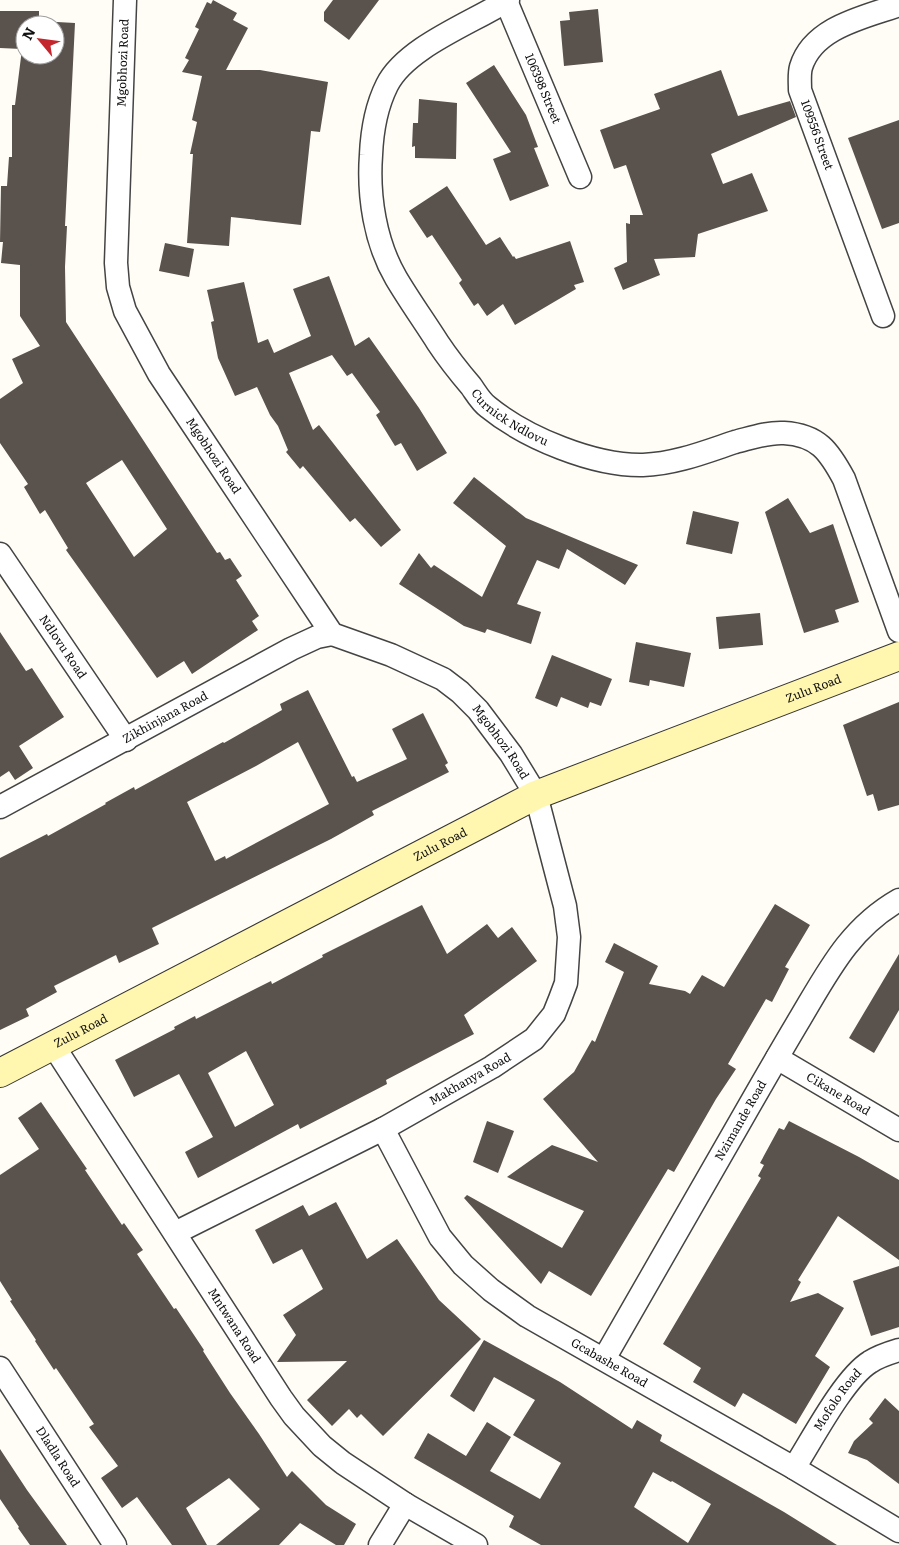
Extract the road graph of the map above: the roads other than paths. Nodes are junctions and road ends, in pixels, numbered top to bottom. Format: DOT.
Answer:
graph roads {
  1 [pos="125,0"];
  2 [pos="507,1"];
  3 [pos="899,5"];
  4 [pos="580,177"];
  5 [pos="883,316"];
  6 [pos="0,554"];
  7 [pos="899,631"];
  8 [pos="332,634"];
  9 [pos="899,656"];
  10 [pos="126,740"];
  11 [pos="536,795"];
  12 [pos="0,808"];
  13 [pos="899,900"];
  14 [pos="53,1045"];
  15 [pos="777,1058"];
  16 [pos="0,1073"];
  17 [pos="383,1129"];
  18 [pos="899,1130"];
  19 [pos="175,1233"];
  20 [pos="899,1350"];
  21 [pos="604,1359"];
  22 [pos="0,1368"];
  23 [pos="794,1468"];
  24 [pos="405,1504"];
  25 [pos="899,1530"];
  26 [pos="116,1545"];
  27 [pos="380,1545"];
  28 [pos="476,1545"];
  1 -- 8 [label="street, Mgobhozi Road"];
  2 -- 4 [label="street, 106398 Street"];
  2 -- 7 [label="street, Curnick Ndlovu"];
  3 -- 5 [label="street, 109556 Street"];
  6 -- 10 [label="street, Ndlovu Road"];
  8 -- 10 [label="street, Zikhinjana Road"];
  8 -- 11 [label="street, Mgobhozi Road"];
  9 -- 11 [label="street, Zulu Road"];
  10 -- 12 [label="street, Zikhinjana Road"];
  11 -- 14 [label="street, Zulu Road"];
  11 -- 17 [label="street, Makhanya Road"];
  13 -- 15 [label="street, Nzimande Road"];
  14 -- 16 [label="street, Zulu Road"];
  14 -- 19 [label="street, Mntwana Road"];
  15 -- 18 [label="street, Cikane Road"];
  15 -- 21 [label="street, Nzimande Road"];
  17 -- 19 [label="street, Makhanya Road"];
  17 -- 21 [label="street, Gcabashe Road"];
  19 -- 24 [label="street, Mntwana Road"];
  20 -- 23 [label="street, Mofolo Road"];
  21 -- 23 [label="street, Gcabashe Road"];
  22 -- 26 [label="street, Dladla Road"];
  23 -- 25 [label="street, Gcabashe Road"];
  24 -- 27 [label="street"];
  24 -- 28 [label="street, Mntwana Road"];
}
